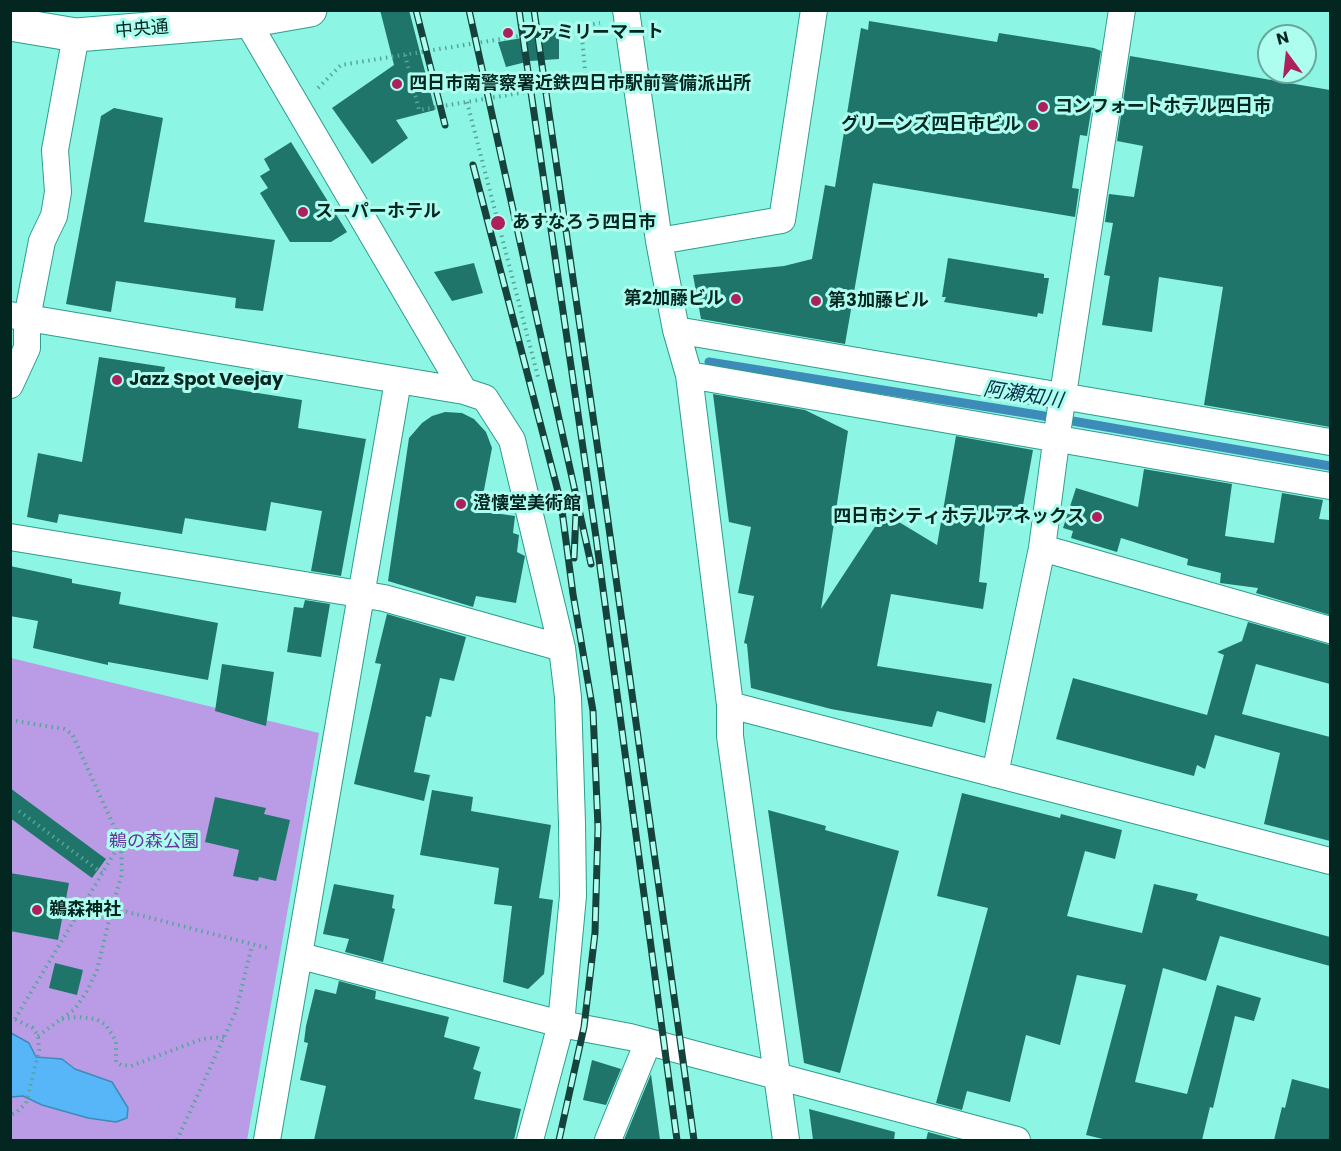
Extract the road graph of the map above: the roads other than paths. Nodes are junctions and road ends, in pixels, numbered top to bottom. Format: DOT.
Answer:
graph roads {
  1 [pos="310,10"];
  2 [pos="814,10"];
  3 [pos="1122,10"];
  4 [pos="627,14"];
  5 [pos="247,21"];
  6 [pos="77,23"];
  7 [pos="10,24"];
  8 [pos="659,241"];
  9 [pos="19,317"];
  10 [pos="676,330"];
  11 [pos="689,375"];
  12 [pos="398,381"];
  13 [pos="10,385"];
  14 [pos="464,391"];
  15 [pos="1059,417"];
  16 [pos="1330,442"];
  17 [pos="1330,486"];
  18 [pos="10,537"];
  19 [pos="1042,548"];
  20 [pos="362,595"];
  21 [pos="1330,630"];
  22 [pos="562,648"];
  23 [pos="730,705"];
  24 [pos="995,774"];
  25 [pos="1330,861"];
  26 [pos="301,956"];
  27 [pos="561,1024"];
  28 [pos="648,1042"];
  29 [pos="778,1077"];
  30 [pos="267,1140"];
  31 [pos="530,1140"];
  32 [pos="608,1140"];
  33 [pos="786,1140"];
  34 [pos="1017,1140"];
  1 -- 5 [label="street, 中央通"];
  2 -- 8 [label="street"];
  3 -- 15 [label="street"];
  4 -- 8 [label="street"];
  5 -- 6 [label="street, 中央通"];
  5 -- 14 [label="street"];
  6 -- 7 [label="street, 中央通"];
  6 -- 9 [label="street"];
  8 -- 10 [label="street"];
  9 -- 12 [label="street"];
  9 -- 13 [label="street"];
  10 -- 11 [label="street"];
  10 -- 15 [label="street"];
  11 -- 15 [label="street"];
  11 -- 23 [label="street"];
  12 -- 14 [label="street"];
  12 -- 20 [label="street"];
  14 -- 22 [label="street"];
  15 -- 16 [label="street"];
  15 -- 17 [label="street"];
  15 -- 19 [label="street"];
  18 -- 20 [label="street"];
  19 -- 21 [label="street"];
  19 -- 24 [label="street"];
  20 -- 22 [label="street"];
  20 -- 26 [label="street"];
  22 -- 27 [label="street"];
  23 -- 24 [label="street"];
  23 -- 29 [label="street"];
  24 -- 25 [label="street"];
  26 -- 27 [label="street"];
  26 -- 30 [label="street"];
  27 -- 28 [label="street"];
  27 -- 31 [label="street"];
  28 -- 29 [label="street"];
  28 -- 32 [label="street"];
  29 -- 33 [label="street"];
  29 -- 34 [label="street"];
}
